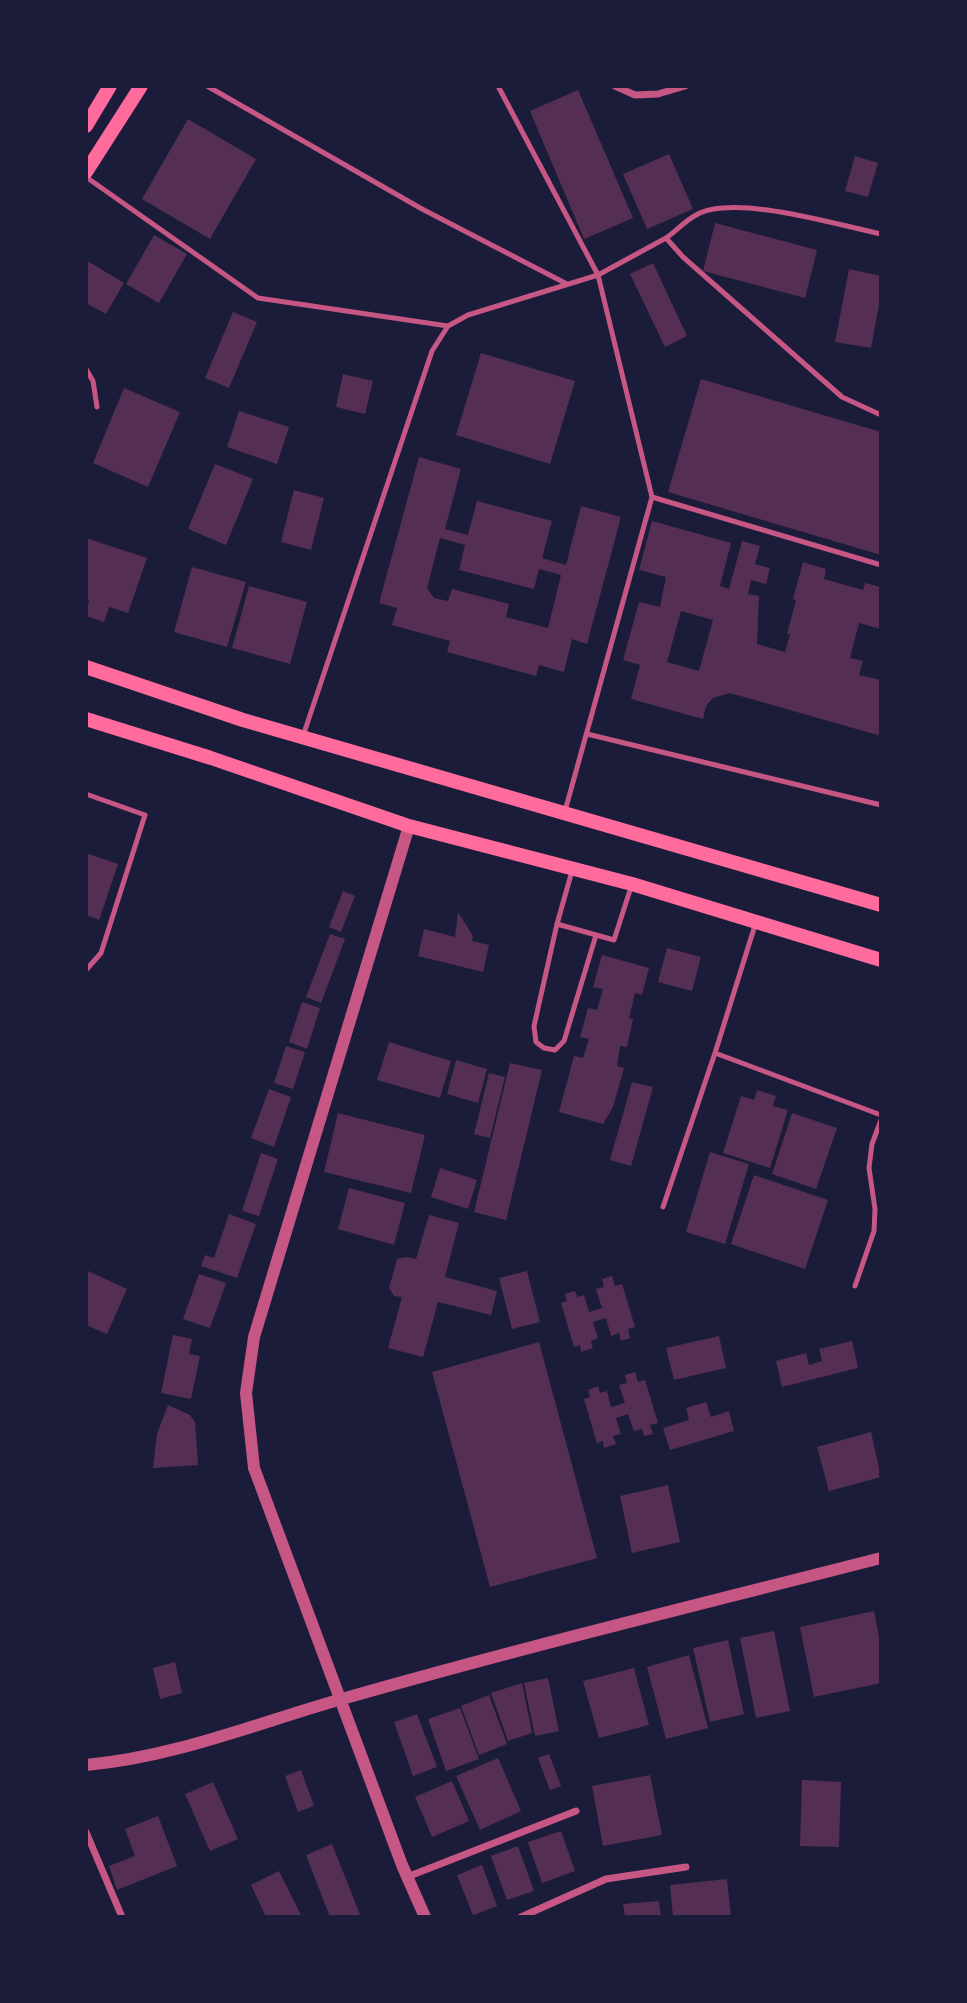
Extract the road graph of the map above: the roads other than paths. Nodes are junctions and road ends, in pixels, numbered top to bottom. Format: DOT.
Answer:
graph roads {
  1 [pos="110,86"];
  2 [pos="141,86"];
  3 [pos="207,86"];
  4 [pos="498,86"];
  5 [pos="615,86"];
  6 [pos="685,86"];
  7 [pos="86,126"];
  8 [pos="86,172"];
  9 [pos="86,177"];
  10 [pos="881,234"];
  11 [pos="666,238"];
  12 [pos="598,275"];
  13 [pos="567,284"];
  14 [pos="448,326"];
  15 [pos="86,369"];
  16 [pos="97,407"];
  17 [pos="881,415"];
  18 [pos="652,497"];
  19 [pos="881,565"];
  20 [pos="86,667"];
  21 [pos="86,719"];
  22 [pos="587,734"];
  23 [pos="303,736"];
  24 [pos="86,794"];
  25 [pos="881,805"];
  26 [pos="564,815"];
  27 [pos="409,826"];
  28 [pos="572,868"];
  29 [pos="632,884"];
  30 [pos="881,905"];
  31 [pos="756,922"];
  32 [pos="557,923"];
  33 [pos="596,935"];
  34 [pos="881,960"];
  35 [pos="86,970"];
  36 [pos="715,1052"];
  37 [pos="881,1117"];
  38 [pos="663,1207"];
  39 [pos="855,1286"];
  40 [pos="881,1558"];
  41 [pos="340,1699"];
  42 [pos="86,1765"];
  43 [pos="576,1811"];
  44 [pos="86,1832"];
  45 [pos="686,1867"];
  46 [pos="407,1877"];
  47 [pos="122,1917"];
  48 [pos="425,1917"];
  49 [pos="521,1917"];
  1 -- 7 [label="main road"];
  2 -- 8 [label="main road"];
  3 -- 13 [label="lane"];
  4 -- 12 [label="lane"];
  5 -- 6 [label="street"];
  9 -- 14 [label="lane"];
  10 -- 11 [label="lane"];
  11 -- 12 [label="lane"];
  11 -- 17 [label="lane"];
  12 -- 13 [label="lane"];
  12 -- 18 [label="lane"];
  13 -- 14 [label="lane"];
  14 -- 23 [label="lane"];
  15 -- 16 [label="lane"];
  18 -- 19 [label="lane"];
  18 -- 22 [label="lane"];
  20 -- 23 [label="main road"];
  21 -- 27 [label="main road"];
  22 -- 25 [label="lane"];
  22 -- 26 [label="lane"];
  23 -- 26 [label="main road"];
  24 -- 35 [label="lane"];
  26 -- 30 [label="main road"];
  27 -- 28 [label="main road"];
  27 -- 41 [label="street"];
  28 -- 29 [label="main road"];
  28 -- 32 [label="lane"];
  29 -- 31 [label="main road"];
  29 -- 33 [label="lane"];
  31 -- 34 [label="main road"];
  31 -- 36 [label="lane"];
  32 -- 33 [label="lane"];
  32 -- 33 [label="lane"];
  36 -- 37 [label="lane"];
  36 -- 38 [label="lane"];
  37 -- 39 [label="lane"];
  40 -- 41 [label="street"];
  41 -- 42 [label="street"];
  41 -- 46 [label="street"];
  43 -- 46 [label="street"];
  44 -- 47 [label="street"];
  45 -- 49 [label="street"];
  46 -- 48 [label="street"];
}
